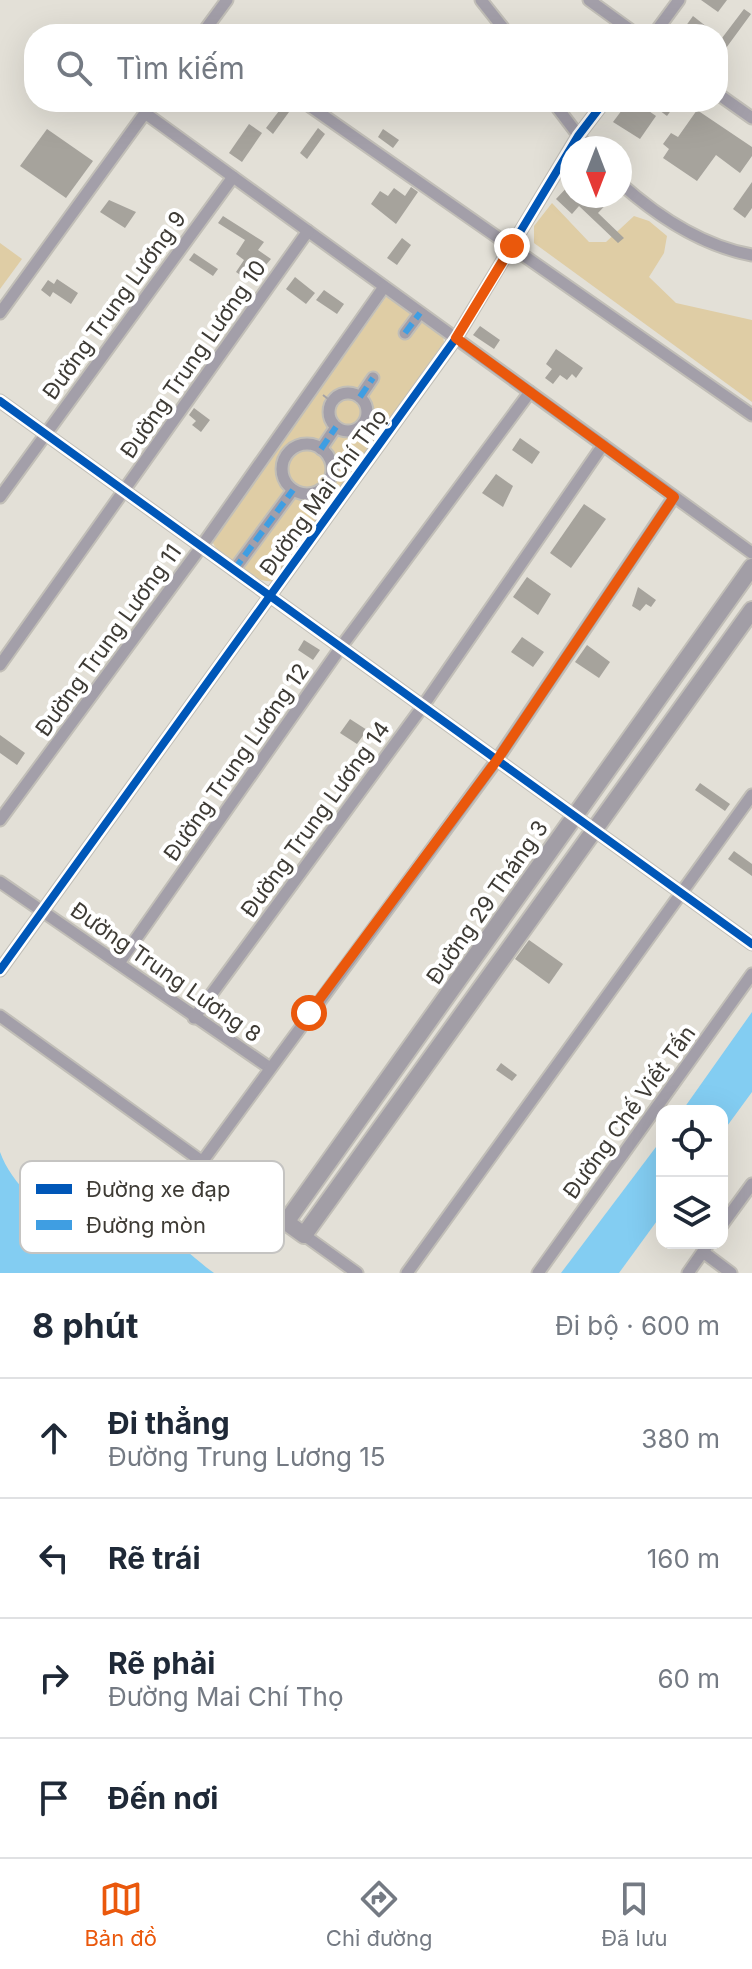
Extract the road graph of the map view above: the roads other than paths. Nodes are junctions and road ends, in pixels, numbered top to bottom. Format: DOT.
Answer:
graph roads {
  1 [pos="227,0"];
  2 [pos="481,0"];
  3 [pos="589,0"];
  4 [pos="679,0"];
  5 [pos="210,24"];
  6 [pos="500,24"];
  7 [pos="622,24"];
  8 [pos="661,24"];
  9 [pos="728,101"];
  10 [pos="318,112"];
  11 [pos="560,112"];
  12 [pos="596,112"];
  13 [pos="145,113"];
  14 [pos="752,118"];
  15 [pos="578,136"];
  16 [pos="560,166"];
  17 [pos="233,177"];
  18 [pos="632,192"];
  19 [pos="308,231"];
  20 [pos="512,246"];
  21 [pos="752,255"];
  22 [pos="384,287"];
  23 [pos="0,313"];
  24 [pos="420,313"];
  25 [pos="405,333"];
  26 [pos="456,338"];
  27 [pos="373,378"];
  28 [pos="530,392"];
  29 [pos="360,397"];
  30 [pos="0,401"];
  31 [pos="752,415"];
  32 [pos="336,427"];
  33 [pos="44,433"];
  34 [pos="603,445"];
  35 [pos="321,449"];
  36 [pos="293,490"];
  37 [pos="124,491"];
  38 [pos="0,497"];
  39 [pos="674,497"];
  40 [pos="201,547"];
  41 [pos="752,553"];
  42 [pos="752,567"];
  43 [pos="234,570"];
  44 [pos="270,596"];
  45 [pos="752,610"];
  46 [pos="341,647"];
  47 [pos="0,665"];
  48 [pos="423,706"];
  49 [pos="497,760"];
  50 [pos="752,795"];
  51 [pos="575,816"];
  52 [pos="0,820"];
  53 [pos="594,830"];
  54 [pos="0,882"];
  55 [pos="683,894"];
  56 [pos="43,910"];
  57 [pos="752,944"];
  58 [pos="119,963"];
  59 [pos="0,970"];
  60 [pos="752,974"];
  61 [pos="0,1016"];
  62 [pos="194,1018"];
  63 [pos="270,1068"];
  64 [pos="201,1161"];
  65 [pos="203,1161"];
  66 [pos="752,1184"];
  67 [pos="728,1217"];
  68 [pos="286,1222"];
  69 [pos="304,1235"];
  70 [pos="705,1249"];
  71 [pos="707,1249"];
  72 [pos="357,1273"];
  73 [pos="407,1273"];
  74 [pos="538,1273"];
  75 [pos="688,1273"];
  76 [pos="731,1273"];
  1 -- 5 [label="street"];
  2 -- 6 [label="street"];
  3 -- 7 [label="street"];
  4 -- 8 [label="street"];
  9 -- 14 [label="street"];
  10 -- 20 [label="street"];
  11 -- 15 [label="street"];
  12 -- 15 [label="street, Đường Mai Chí Thọ"];
  13 -- 17 [label="street"];
  13 -- 23 [label="street"];
  16 -- 20 [label="street, Đường Mai Chí Thọ"];
  17 -- 19 [label="street"];
  17 -- 33 [label="street, Đường Trung Lương 9"];
  18 -- 21 [label="street"];
  19 -- 22 [label="street"];
  19 -- 37 [label="street, Đường Trung Lương 10"];
  20 -- 26 [label="street, Đường Mai Chí Thọ"];
  20 -- 31 [label="street"];
  22 -- 24 [label="street"];
  22 -- 40 [label="street, Đường Trung Lương 11"];
  24 -- 25 [label="street"];
  24 -- 26 [label="street"];
  26 -- 28 [label="street"];
  26 -- 44 [label="street, Đường Mai Chí Thọ"];
  27 -- 29 [label="street"];
  28 -- 34 [label="street"];
  28 -- 46 [label="street, Đường Trung Lương 12"];
  29 -- 32 [label="street"];
  29 -- 32 [label="street"];
  30 -- 33 [label="street"];
  32 -- 35 [label="street"];
  33 -- 37 [label="street"];
  33 -- 38 [label="street, Đường Trung Lương 9"];
  34 -- 39 [label="street"];
  34 -- 48 [label="street, Đường Trung Lương 14"];
  35 -- 36 [label="street"];
  35 -- 36 [label="street"];
  36 -- 43 [label="street"];
  37 -- 40 [label="street"];
  37 -- 47 [label="street, Đường Trung Lương 10"];
  39 -- 41 [label="street"];
  39 -- 49 [label="street"];
  40 -- 43 [label="street"];
  40 -- 52 [label="street, Đường Trung Lương 11"];
  42 -- 51 [label="street, Đường 29 Tháng 3"];
  43 -- 44 [label="street"];
  44 -- 46 [label="street"];
  44 -- 56 [label="street, Đường Mai Chí Thọ"];
  45 -- 53 [label="street, Đường 29 Tháng 3"];
  46 -- 48 [label="street"];
  46 -- 58 [label="street, Đường Trung Lương 12"];
  48 -- 49 [label="street"];
  48 -- 62 [label="street, Đường Trung Lương 14"];
  49 -- 51 [label="street"];
  49 -- 63 [label="street"];
  50 -- 55 [label="street"];
  51 -- 53 [label="street"];
  51 -- 68 [label="street, Đường 29 Tháng 3"];
  53 -- 55 [label="street"];
  53 -- 69 [label="street, Đường 29 Tháng 3"];
  54 -- 56 [label="street, Đường Trung Lương 8"];
  55 -- 57 [label="street"];
  55 -- 73 [label="street"];
  56 -- 58 [label="street, Đường Trung Lương 8"];
  56 -- 59 [label="street, Đường Mai Chí Thọ"];
  58 -- 62 [label="street, Đường Trung Lương 8"];
  60 -- 74 [label="street, Đường Chế Viết Tấn"];
  61 -- 64 [label="street"];
  62 -- 63 [label="street, Đường Trung Lương 8"];
  63 -- 65 [label="street"];
  66 -- 67 [label="street"];
  68 -- 69 [label="street"];
  69 -- 72 [label="street"];
  70 -- 75 [label="street"];
  71 -- 76 [label="street"];
}
